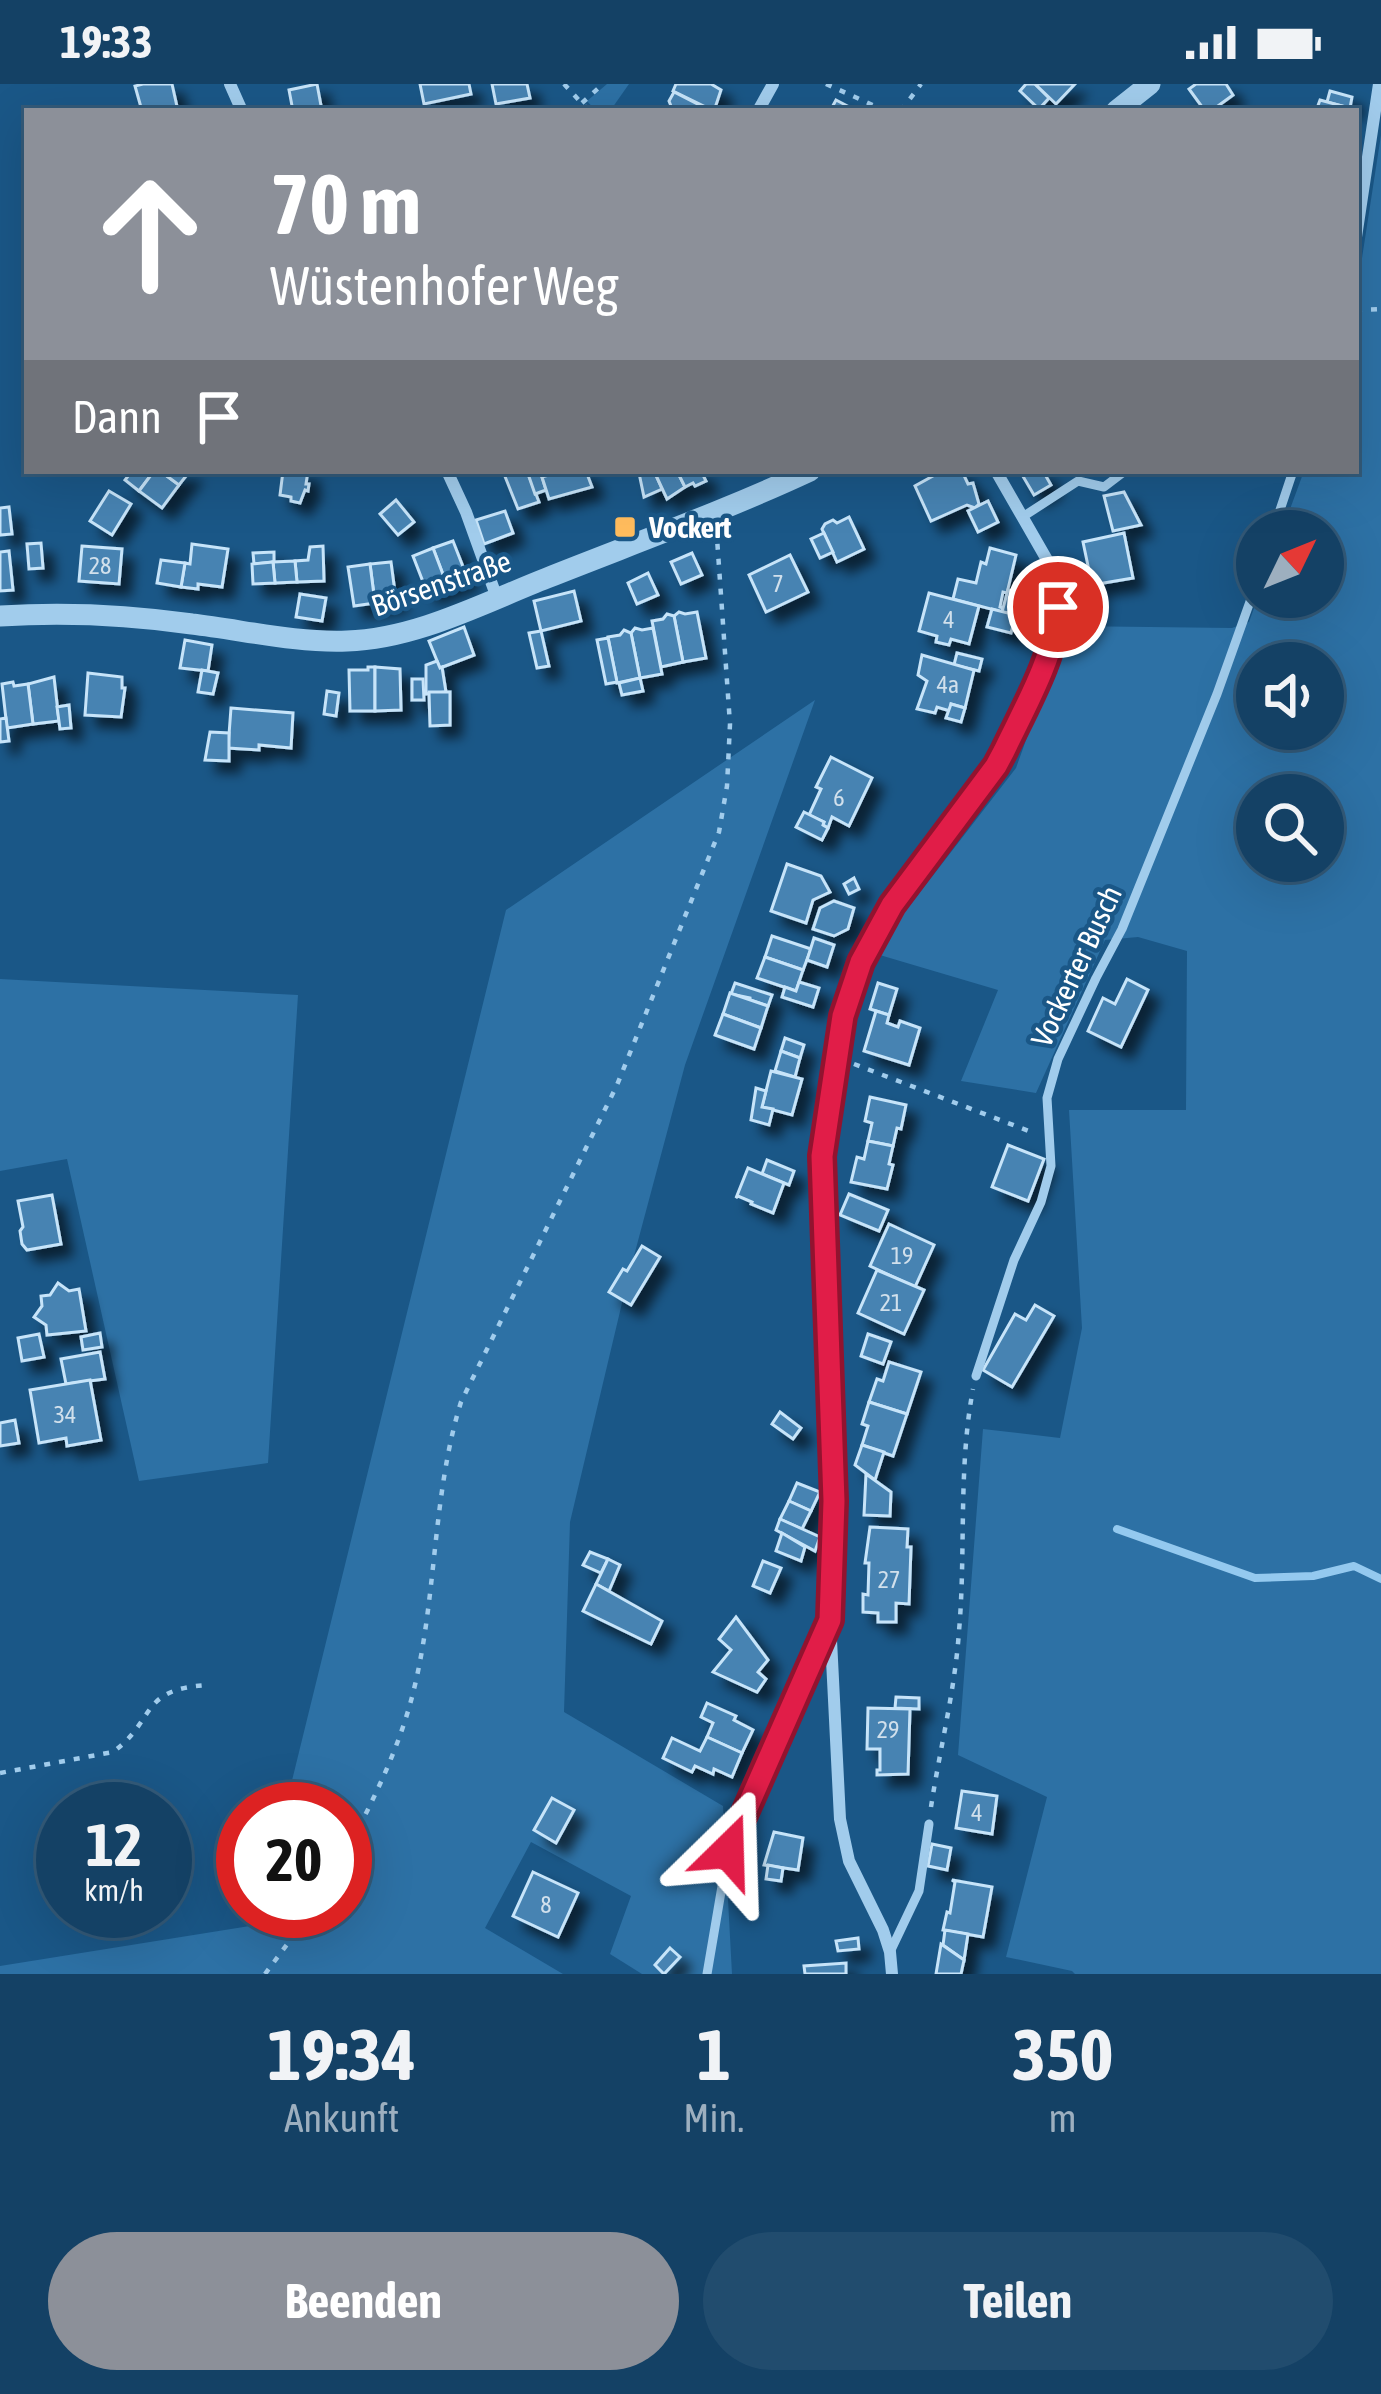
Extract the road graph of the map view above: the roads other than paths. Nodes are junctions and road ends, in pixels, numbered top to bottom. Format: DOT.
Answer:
graph roads {
  1 [pos="1150,84"];
  2 [pos="1378,84"];
  3 [pos="1120,108"];
  4 [pos="1359,216"];
  5 [pos="448,474"];
  6 [pos="803,474"];
  7 [pos="998,474"];
  8 [pos="1121,474"];
  9 [pos="1292,474"];
  10 [pos="1280,510"];
  11 [pos="1024,516"];
  12 [pos="496,598"];
  13 [pos="0,616"];
  14 [pos="1244,618"];
  15 [pos="976,1376"];
  16 [pos="830,1620"];
  17 [pos="928,1824"];
  18 [pos="890,1952"];
  19 [pos="707,1974"];
  20 [pos="892,1974"];
  1 -- 3 [label="street"];
  2 -- 4 [label="street"];
  5 -- 12 [label="street"];
  6 -- 12 [label="street, Börsenstraße"];
  7 -- 11 [label="street"];
  8 -- 11 [label="lane"];
  9 -- 10 [label="lane"];
  11 -- 16 [label="street"];
  12 -- 13 [label="street, Börsenstraße"];
  14 -- 15 [label="lane, Vockerter Busch"];
  16 -- 18 [label="street"];
  16 -- 19 [label="lane"];
  17 -- 18 [label="lane"];
  18 -- 20 [label="street"];
}
